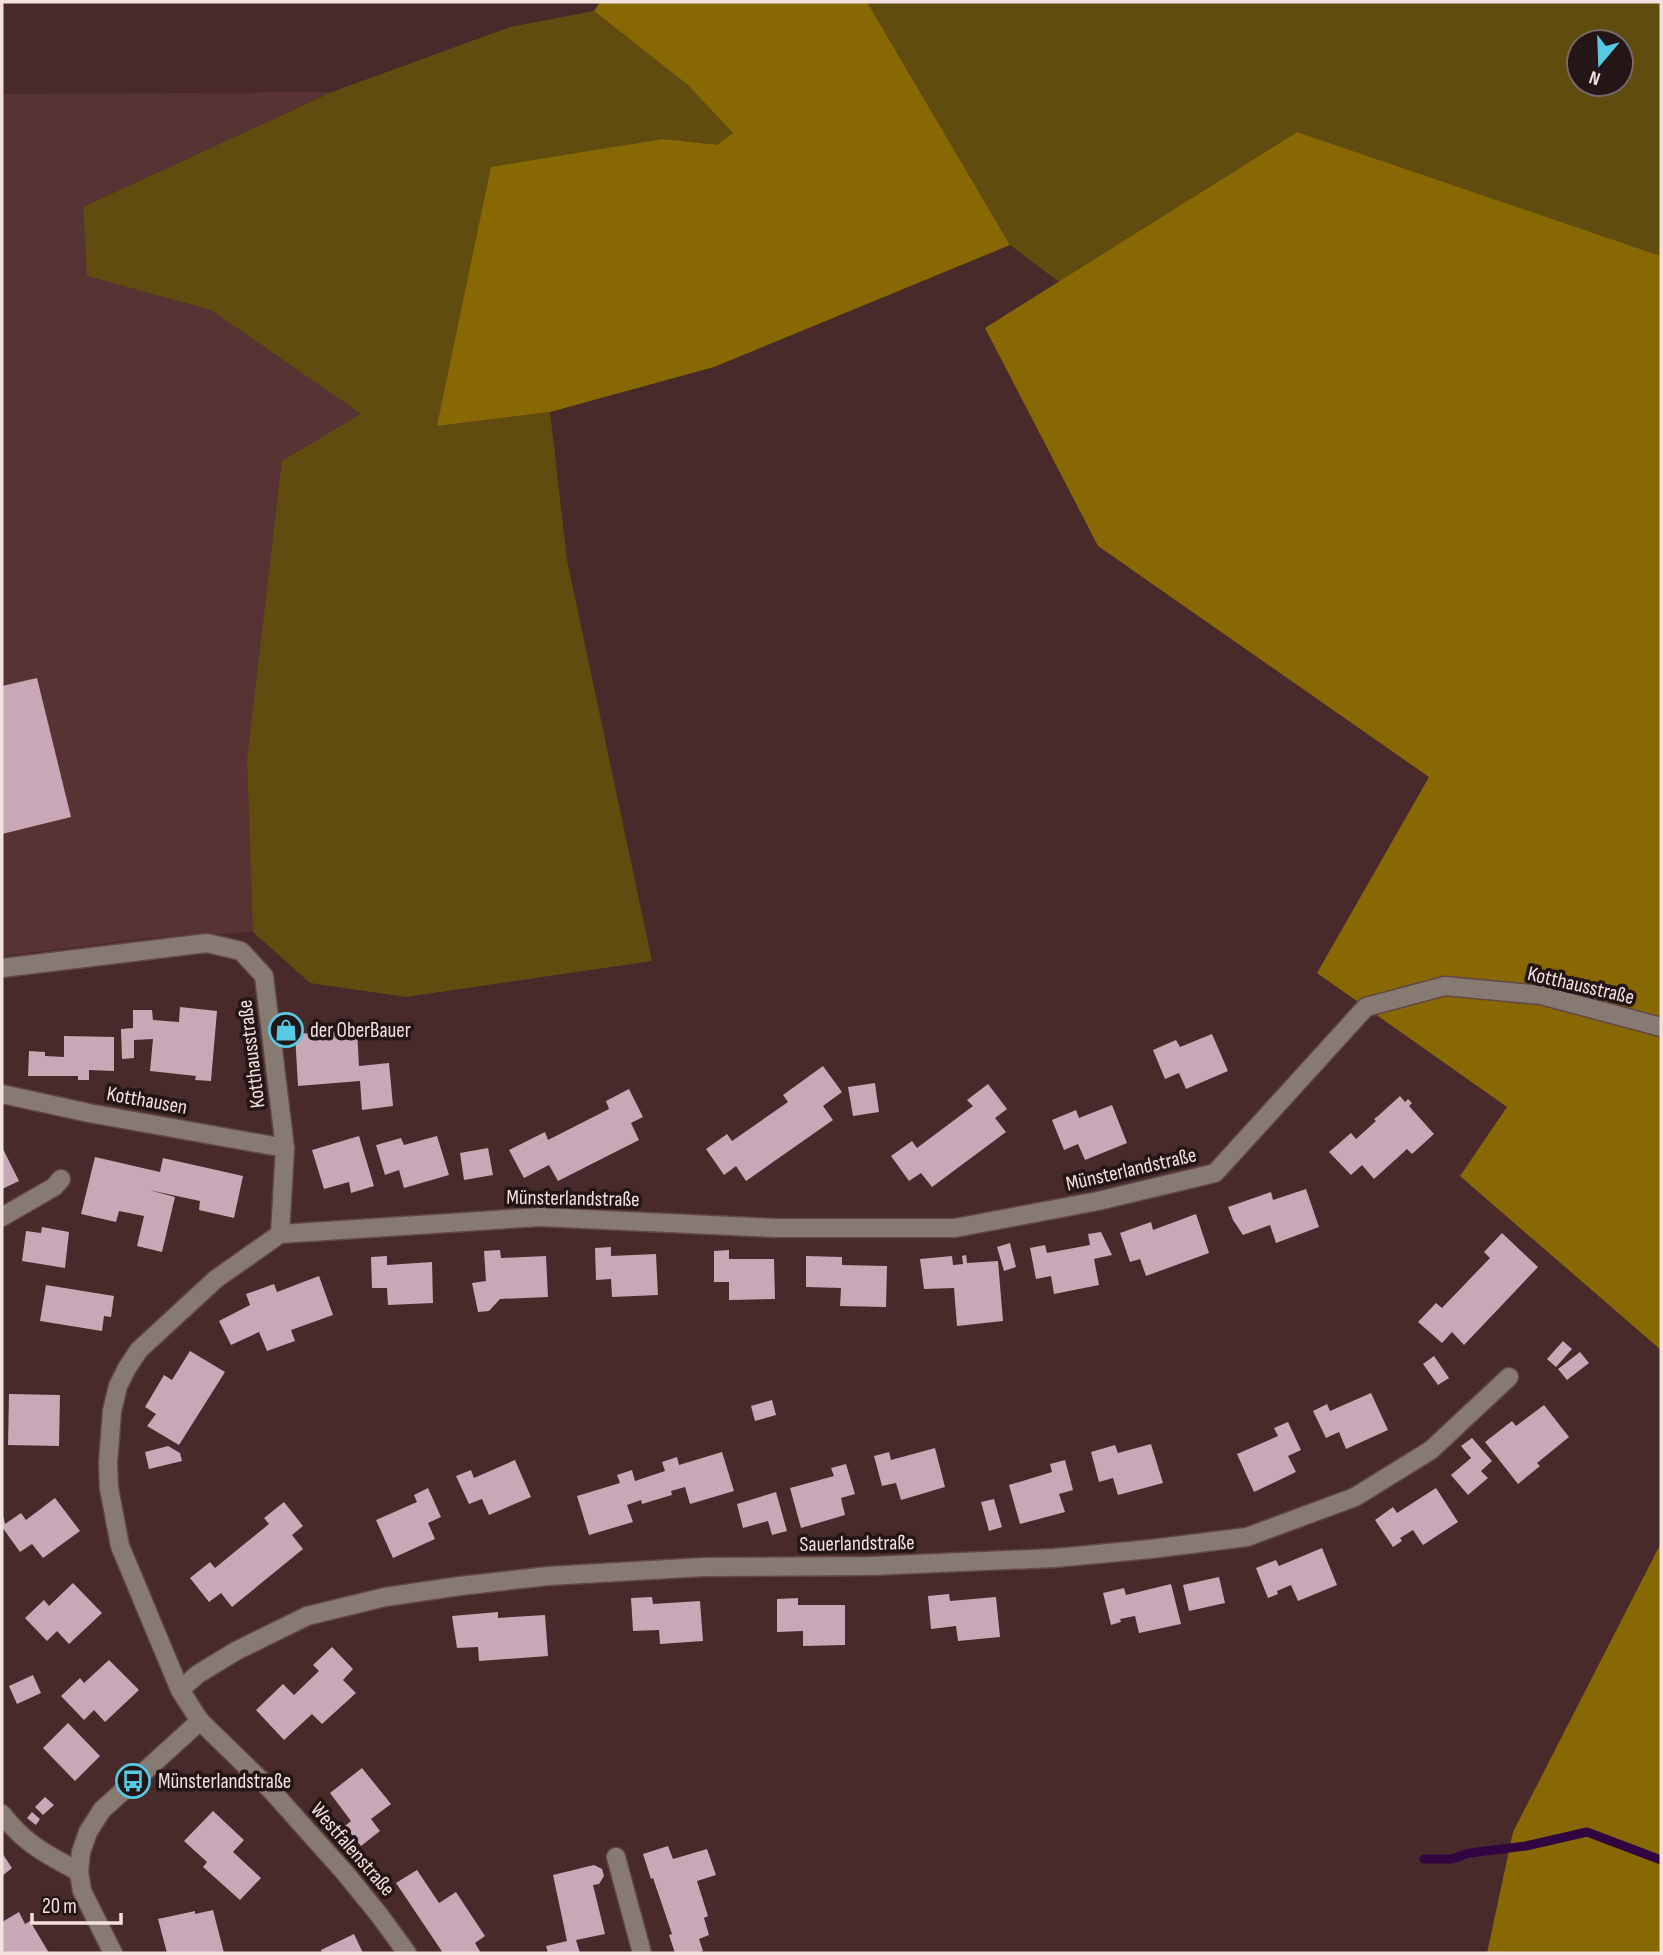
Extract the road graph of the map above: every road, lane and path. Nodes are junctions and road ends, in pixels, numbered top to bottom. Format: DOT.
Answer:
graph roads {
  1 [pos="2,968"];
  2 [pos="1366,1007"];
  3 [pos="1661,1027"];
  4 [pos="2,1094"];
  5 [pos="285,1148"];
  6 [pos="61,1179"];
  7 [pos="2,1217"];
  8 [pos="280,1234"];
  9 [pos="1509,1377"];
  10 [pos="180,1690"];
  11 [pos="200,1721"];
  12 [pos="2,1814"];
  13 [pos="616,1857"];
  14 [pos="79,1872"];
  15 [pos="113,1953"];
  16 [pos="407,1953"];
  17 [pos="642,1953"];
  1 -- 5 [label="street, Kotthausstraße"];
  2 -- 3 [label="street, Kotthausstraße"];
  2 -- 8 [label="street, Münsterlandstraße"];
  4 -- 5 [label="street, Kotthausen"];
  5 -- 8 [label="street, Kotthausstraße"];
  6 -- 7 [label="street"];
  8 -- 10 [label="street"];
  9 -- 10 [label="street, Sauerlandstraße"];
  10 -- 11 [label="street"];
  11 -- 14 [label="street"];
  11 -- 16 [label="street, Westfalenstraße"];
  12 -- 14 [label="street"];
  13 -- 17 [label="street"];
  14 -- 15 [label="street"];
}
